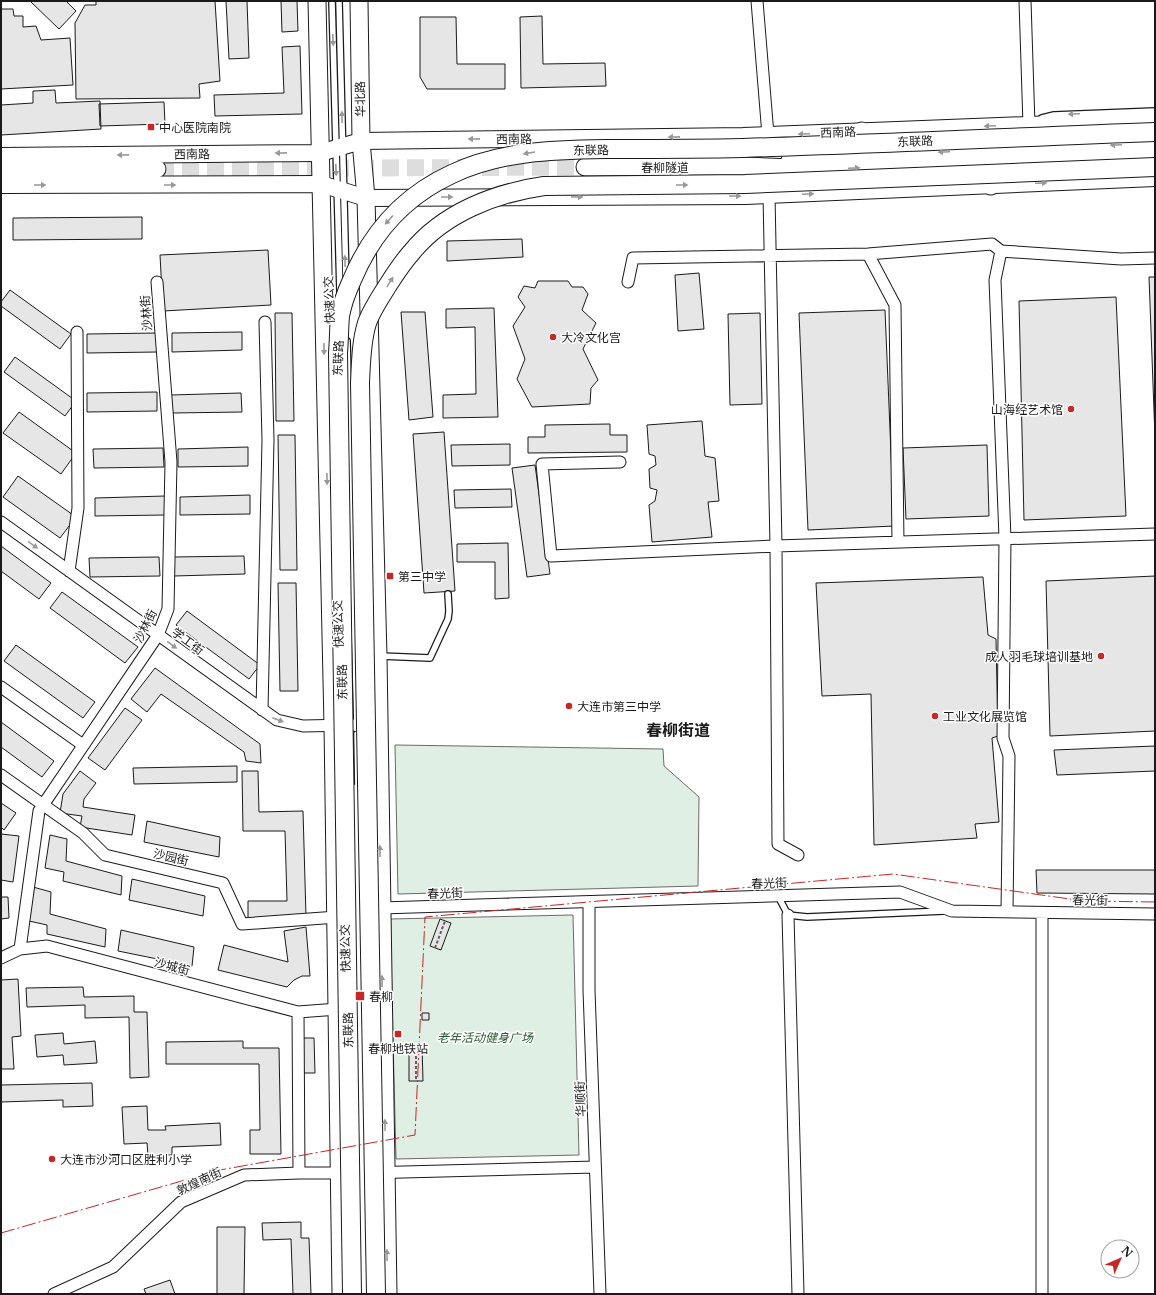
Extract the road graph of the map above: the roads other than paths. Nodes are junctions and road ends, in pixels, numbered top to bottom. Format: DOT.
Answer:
graph roads {
  1 [pos="317,1"];
  2 [pos="332,1"];
  3 [pos="339,1"];
  4 [pos="359,1"];
  5 [pos="756,1"];
  6 [pos="1025,1"];
  7 [pos="1155,111"];
  8 [pos="1155,120"];
  9 [pos="1029,125"];
  10 [pos="862,131"];
  11 [pos="1155,132"];
  12 [pos="768,135"];
  13 [pos="361,141"];
  14 [pos="1155,144"];
  15 [pos="333,149"];
  16 [pos="1,156"];
  17 [pos="1155,156"];
  18 [pos="815,163"];
  19 [pos="956,164"];
  20 [pos="744,166"];
  21 [pos="586,167"];
  22 [pos="1155,167"];
  23 [pos="1,169"];
  24 [pos="157,169"];
  25 [pos="1155,178"];
  26 [pos="321,184"];
  27 [pos="1,185"];
  28 [pos="996,186"];
  29 [pos="340,190"];
  30 [pos="769,195"];
  31 [pos="366,198"];
  32 [pos="1001,251"];
  33 [pos="868,254"];
  34 [pos="770,256"];
  35 [pos="1155,258"];
  36 [pos="157,282"];
  37 [pos="628,282"];
  38 [pos="347,319"];
  39 [pos="265,322"];
  40 [pos="77,332"];
  41 [pos="347,335"];
  42 [pos="620,462"];
  43 [pos="1,522"];
  44 [pos="1155,534"];
  45 [pos="1004,538"];
  46 [pos="898,542"];
  47 [pos="776,546"];
  48 [pos="69,571"];
  49 [pos="448,594"];
  50 [pos="158,635"];
  51 [pos="378,656"];
  52 [pos="1,687"];
  53 [pos="262,710"];
  54 [pos="333,725"];
  55 [pos="355,726"];
  56 [pos="379,727"];
  57 [pos="83,746"];
  58 [pos="1,775"];
  59 [pos="43,805"];
  60 [pos="798,855"];
  61 [pos="778,896"];
  62 [pos="589,902"];
  63 [pos="381,908"];
  64 [pos="952,911"];
  65 [pos="1007,912"];
  66 [pos="1042,913"];
  67 [pos="1155,914"];
  68 [pos="788,915"];
  69 [pos="337,917"];
  70 [pos="20,949"];
  71 [pos="1,958"];
  72 [pos="338,1009"];
  73 [pos="298,1012"];
  74 [pos="595,1166"];
  75 [pos="386,1172"];
  76 [pos="299,1173"];
  77 [pos="340,1173"];
  78 [pos="362,1173"];
  79 [pos="54,1294"];
  80 [pos="341,1294"];
  81 [pos="352,1294"];
  82 [pos="363,1294"];
  83 [pos="367,1294"];
  84 [pos="376,1294"];
  85 [pos="388,1294"];
  86 [pos="600,1294"];
  87 [pos="798,1294"];
  88 [pos="1042,1294"];
  1 -- 15 [label="main road"];
  2 -- 15 [label="lane, 快速公交, one-way"];
  15 -- 3 [label="lane, 快速公交, one-way"];
  4 -- 13 [label="main road, 华北路"];
  5 -- 12 [label="street"];
  6 -- 9 [label="street"];
  7 -- 9 [label="lane, one-way"];
  8 -- 9 [label="main road, 西南路"];
  9 -- 10 [label="main road, 西南路, one-way"];
  10 -- 12 [label="main road, 西南路, one-way"];
  10 -- 18 [label="main road"];
  11 -- 81 [label="highway, 东联路, one-way, bridge"];
  12 -- 13 [label="main road, 西南路, one-way"];
  12 -- 18 [label="main road"];
  13 -- 15 [label="main road, 西南路"];
  13 -- 31 [label="main road, 华北路"];
  14 -- 18 [label="main road, 西南路, one-way"];
  15 -- 16 [label="main road, 西南路, one-way"];
  15 -- 26 [label="main road"];
  15 -- 29 [label="lane, 快速公交"];
  17 -- 19 [label="main road, 西南路"];
  18 -- 19 [label="main road, 西南路, one-way"];
  18 -- 20 [label="main road, 西南路"];
  18 -- 30 [label="main road"];
  19 -- 28 [label="main road"];
  20 -- 21 [label="main road, 春柳隧道"];
  84 -- 22 [label="highway, 东联路, one-way, bridge"];
  23 -- 24 [label="main road"];
  28 -- 25 [label="main road, one-way"];
  27 -- 26 [label="main road, one-way"];
  26 -- 29 [label="main road"];
  26 -- 54 [label="main road, one-way"];
  30 -- 28 [label="main road, one-way"];
  29 -- 31 [label="main road"];
  38 -- 29 [label="lane, 快速公交, one-way"];
  29 -- 55 [label="lane, 快速公交"];
  31 -- 30 [label="main road, one-way"];
  30 -- 34 [label="street"];
  31 -- 51 [label="main road, 华北路"];
  32 -- 33 [label="street"];
  32 -- 35 [label="street"];
  32 -- 45 [label="street"];
  33 -- 34 [label="street"];
  33 -- 46 [label="street"];
  34 -- 37 [label="street"];
  34 -- 47 [label="street"];
  36 -- 50 [label="street, 沙林街"];
  39 -- 53 [label="street"];
  40 -- 48 [label="street"];
  41 -- 55 [label="lane, 快速公交"];
  42 -- 47 [label="street"];
  43 -- 48 [label="street, 学工街, one-way"];
  44 -- 45 [label="street"];
  45 -- 46 [label="street"];
  45 -- 65 [label="street"];
  46 -- 47 [label="street"];
  47 -- 60 [label="street"];
  48 -- 50 [label="street, 学工街"];
  49 -- 51 [label="lane"];
  50 -- 53 [label="street, 学工街, one-way"];
  50 -- 57 [label="street, 沙林街"];
  51 -- 56 [label="main road, 华北路"];
  52 -- 57 [label="street"];
  53 -- 54 [label="street, 学工街, one-way"];
  54 -- 55 [label="street, 学工街"];
  54 -- 69 [label="main road"];
  55 -- 56 [label="street, 学工街"];
  55 -- 78 [label="lane, 快速公交"];
  63 -- 56 [label="main road, 华北路, one-way"];
  57 -- 59 [label="street, 沙林街"];
  58 -- 59 [label="street, 沙园街"];
  59 -- 69 [label="street, 沙园街"];
  59 -- 70 [label="street, 沙林街"];
  61 -- 62 [label="street, 春光街"];
  61 -- 64 [label="street, 春光街"];
  61 -- 68 [label="lane"];
  62 -- 63 [label="street, 春光街"];
  62 -- 74 [label="street, 华顺街"];
  75 -- 63 [label="main road, 华北路, one-way"];
  64 -- 65 [label="street, 春光街"];
  64 -- 68 [label="lane"];
  65 -- 66 [label="street, 春光街"];
  66 -- 67 [label="street, 春光街"];
  66 -- 88 [label="street"];
  68 -- 87 [label="street"];
  69 -- 72 [label="main road"];
  70 -- 71 [label="street, 沙城街"];
  70 -- 73 [label="street, 沙城街"];
  72 -- 73 [label="street, 沙城街"];
  72 -- 77 [label="main road"];
  73 -- 76 [label="street"];
  74 -- 75 [label="street, 敦煌南街"];
  74 -- 86 [label="street, 华顺街"];
  75 -- 78 [label="street, 敦煌南街"];
  85 -- 75 [label="main road, 华北路, one-way"];
  76 -- 77 [label="street, 敦煌南街"];
  76 -- 79 [label="street, 敦煌南街"];
  77 -- 78 [label="street, 敦煌南街"];
  77 -- 80 [label="main road"];
  78 -- 82 [label="lane, 快速公交"];
  78 -- 83 [label="lane, 快速公交"];
}
